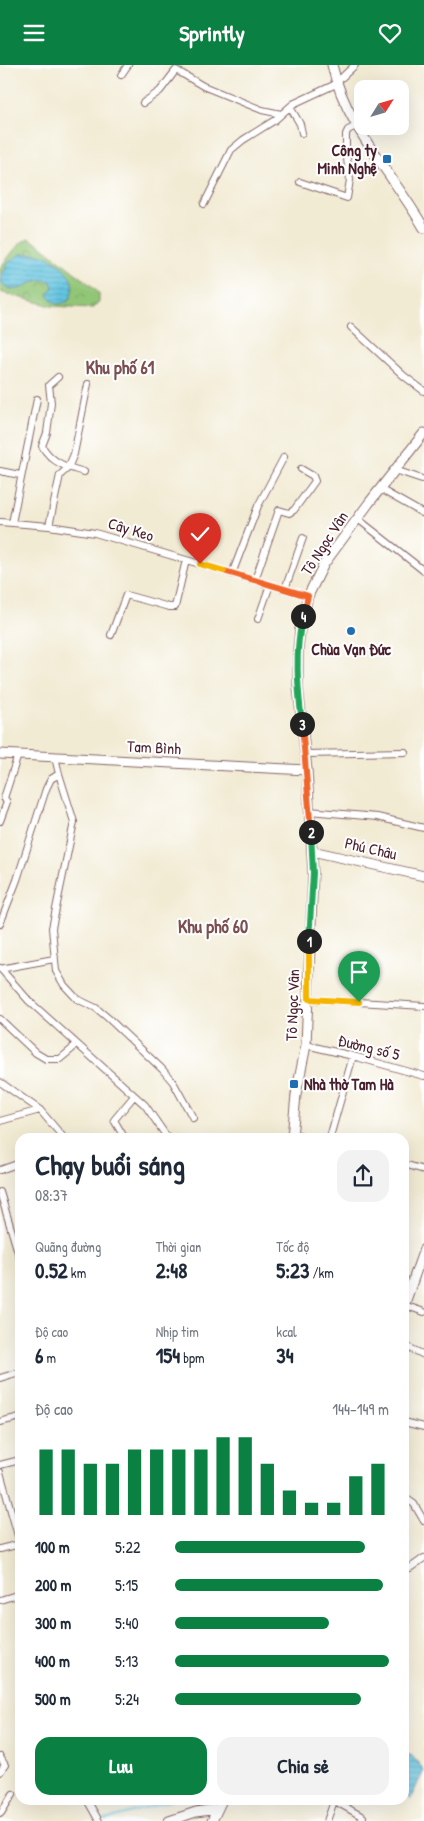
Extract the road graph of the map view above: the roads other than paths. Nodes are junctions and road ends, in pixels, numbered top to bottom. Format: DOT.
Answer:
graph roads {
  1 [pos="128,65"];
  2 [pos="332,65"];
  3 [pos="355,65"];
  4 [pos="121,75"];
  5 [pos="336,84"];
  6 [pos="143,103"];
  7 [pos="290,107"];
  8 [pos="281,114"];
  9 [pos="354,122"];
  10 [pos="354,127"];
  11 [pos="302,133"];
  12 [pos="362,135"];
  13 [pos="300,182"];
  14 [pos="204,204"];
  15 [pos="424,229"];
  16 [pos="351,327"];
  17 [pos="58,377"];
  18 [pos="88,384"];
  19 [pos="424,391"];
  20 [pos="36,399"];
  21 [pos="424,433"];
  22 [pos="284,457"];
  23 [pos="68,468"];
  24 [pos="301,469"];
  25 [pos="395,470"];
  26 [pos="0,471"];
  27 [pos="84,473"];
  28 [pos="20,475"];
  29 [pos="422,479"];
  30 [pos="380,489"];
  31 [pos="424,514"];
  32 [pos="358,519"];
  33 [pos="0,522"];
  34 [pos="12,523"];
  35 [pos="49,526"];
  36 [pos="302,538"];
  37 [pos="186,560"];
  38 [pos="424,571"];
  39 [pos="232,574"];
  40 [pos="255,580"];
  41 [pos="270,585"];
  42 [pos="285,589"];
  43 [pos="308,596"];
  44 [pos="258,619"];
  45 [pos="111,635"];
  46 [pos="405,752"];
  47 [pos="305,753"];
  48 [pos="0,754"];
  49 [pos="18,755"];
  50 [pos="55,757"];
  51 [pos="307,770"];
  52 [pos="59,773"];
  53 [pos="309,811"];
  54 [pos="0,821"];
  55 [pos="424,828"];
  56 [pos="312,851"];
  57 [pos="424,875"];
  58 [pos="0,924"];
  59 [pos="54,959"];
  60 [pos="0,969"];
  61 [pos="309,999"];
  62 [pos="424,1006"];
  63 [pos="0,1019"];
  64 [pos="75,1043"];
  65 [pos="306,1045"];
  66 [pos="353,1056"];
  67 [pos="424,1076"];
  68 [pos="0,1082"];
  69 [pos="134,1096"];
  70 [pos="40,1110"];
  71 [pos="193,1118"];
  72 [pos="0,1121"];
  73 [pos="60,1133"];
  74 [pos="122,1133"];
  75 [pos="164,1133"];
  76 [pos="293,1133"];
  77 [pos="331,1133"];
  78 [pos="15,1165"];
  79 [pos="409,1166"];
  80 [pos="0,1170"];
  81 [pos="424,1170"];
  82 [pos="0,1192"];
  83 [pos="15,1237"];
  84 [pos="424,1249"];
  85 [pos="409,1291"];
  86 [pos="409,1304"];
  87 [pos="424,1312"];
  88 [pos="409,1348"];
  89 [pos="424,1355"];
  90 [pos="15,1374"];
  91 [pos="0,1378"];
  92 [pos="15,1418"];
  93 [pos="0,1422"];
  94 [pos="409,1423"];
  95 [pos="424,1427"];
  96 [pos="15,1460"];
  97 [pos="0,1465"];
  98 [pos="0,1472"];
  99 [pos="409,1501"];
  100 [pos="424,1521"];
  101 [pos="15,1525"];
  102 [pos="15,1544"];
  103 [pos="0,1549"];
  104 [pos="424,1558"];
  105 [pos="409,1567"];
  106 [pos="15,1596"];
  107 [pos="0,1600"];
  108 [pos="0,1757"];
  109 [pos="0,1772"];
  110 [pos="13,1794"];
  111 [pos="90,1805"];
  112 [pos="220,1805"];
  113 [pos="332,1805"];
  114 [pos="340,1805"];
  115 [pos="218,1809"];
  116 [pos="1,1812"];
  117 [pos="3,1821"];
  118 [pos="99,1821"];
  119 [pos="169,1821"];
  120 [pos="212,1821"];
  121 [pos="327,1821"];
  122 [pos="360,1821"];
  1 -- 4 [label="street"];
  2 -- 5 [label="main road"];
  3 -- 5 [label="street"];
  5 -- 7 [label="street"];
  5 -- 9 [label="main road"];
  6 -- 8 [label="street"];
  7 -- 8 [label="street"];
  7 -- 11 [label="street"];
  8 -- 14 [label="street"];
  10 -- 13 [label="street"];
  12 -- 15 [label="main road"];
  16 -- 19 [label="street"];
  17 -- 23 [label="street"];
  18 -- 23 [label="street"];
  20 -- 28 [label="street"];
  21 -- 25 [label="main road, Tô Ngọc Vân"];
  22 -- 39 [label="street"];
  23 -- 27 [label="street"];
  23 -- 35 [label="street"];
  24 -- 40 [label="street"];
  25 -- 29 [label="street"];
  25 -- 30 [label="main road, Tô Ngọc Vân"];
  26 -- 28 [label="street"];
  28 -- 34 [label="street"];
  30 -- 31 [label="street"];
  30 -- 32 [label="main road, Tô Ngọc Vân"];
  32 -- 38 [label="street"];
  32 -- 43 [label="main road, Tô Ngọc Vân"];
  33 -- 34 [label="street, Cây Keo"];
  34 -- 35 [label="street, Cây Keo"];
  35 -- 37 [label="street, Cây Keo"];
  36 -- 42 [label="street"];
  37 -- 39 [label="street, Cây Keo"];
  37 -- 45 [label="street"];
  39 -- 40 [label="street, Cây Keo"];
  40 -- 41 [label="street, Cây Keo"];
  41 -- 42 [label="street, Cây Keo"];
  41 -- 44 [label="street"];
  42 -- 43 [label="street, Cây Keo"];
  43 -- 47 [label="main road, Tô Ngọc Vân"];
  46 -- 47 [label="street"];
  47 -- 51 [label="main road, Tô Ngọc Vân"];
  48 -- 49 [label="main road, Tam Bình"];
  49 -- 50 [label="main road, Tam Bình"];
  49 -- 54 [label="street"];
  50 -- 51 [label="main road, Tam Bình"];
  50 -- 52 [label="street"];
  51 -- 53 [label="main road, Tô Ngọc Vân"];
  52 -- 58 [label="street"];
  52 -- 59 [label="street"];
  53 -- 55 [label="street"];
  53 -- 56 [label="main road, Tô Ngọc Vân"];
  56 -- 57 [label="main road, Phú Châu"];
  56 -- 61 [label="main road, Tô Ngọc Vân"];
  59 -- 60 [label="street"];
  59 -- 71 [label="street"];
  60 -- 64 [label="street"];
  61 -- 62 [label="street"];
  61 -- 65 [label="main road, Tô Ngọc Vân"];
  63 -- 64 [label="street"];
  64 -- 69 [label="street"];
  65 -- 66 [label="street, Đường số 5"];
  65 -- 76 [label="main road, Tô Ngọc Vân"];
  66 -- 67 [label="street, Đường số 5"];
  66 -- 77 [label="street"];
  68 -- 70 [label="street"];
  69 -- 74 [label="street"];
  69 -- 75 [label="street"];
  70 -- 72 [label="street"];
  70 -- 73 [label="street"];
  78 -- 80 [label="street"];
  79 -- 81 [label="street"];
  82 -- 83 [label="street"];
  84 -- 85 [label="main road"];
  86 -- 87 [label="street"];
  88 -- 89 [label="street"];
  90 -- 91 [label="street"];
  92 -- 93 [label="street"];
  94 -- 95 [label="street"];
  96 -- 97 [label="street"];
  98 -- 101 [label="street"];
  99 -- 100 [label="street"];
  102 -- 103 [label="street"];
  104 -- 105 [label="street"];
  106 -- 107 [label="street"];
  108 -- 109 [label="street"];
  110 -- 116 [label="street"];
  111 -- 118 [label="street"];
  112 -- 115 [label="main road"];
  113 -- 121 [label="street"];
  114 -- 122 [label="street"];
  115 -- 119 [label="main road"];
  115 -- 120 [label="main road"];
  116 -- 117 [label="street"];
}
